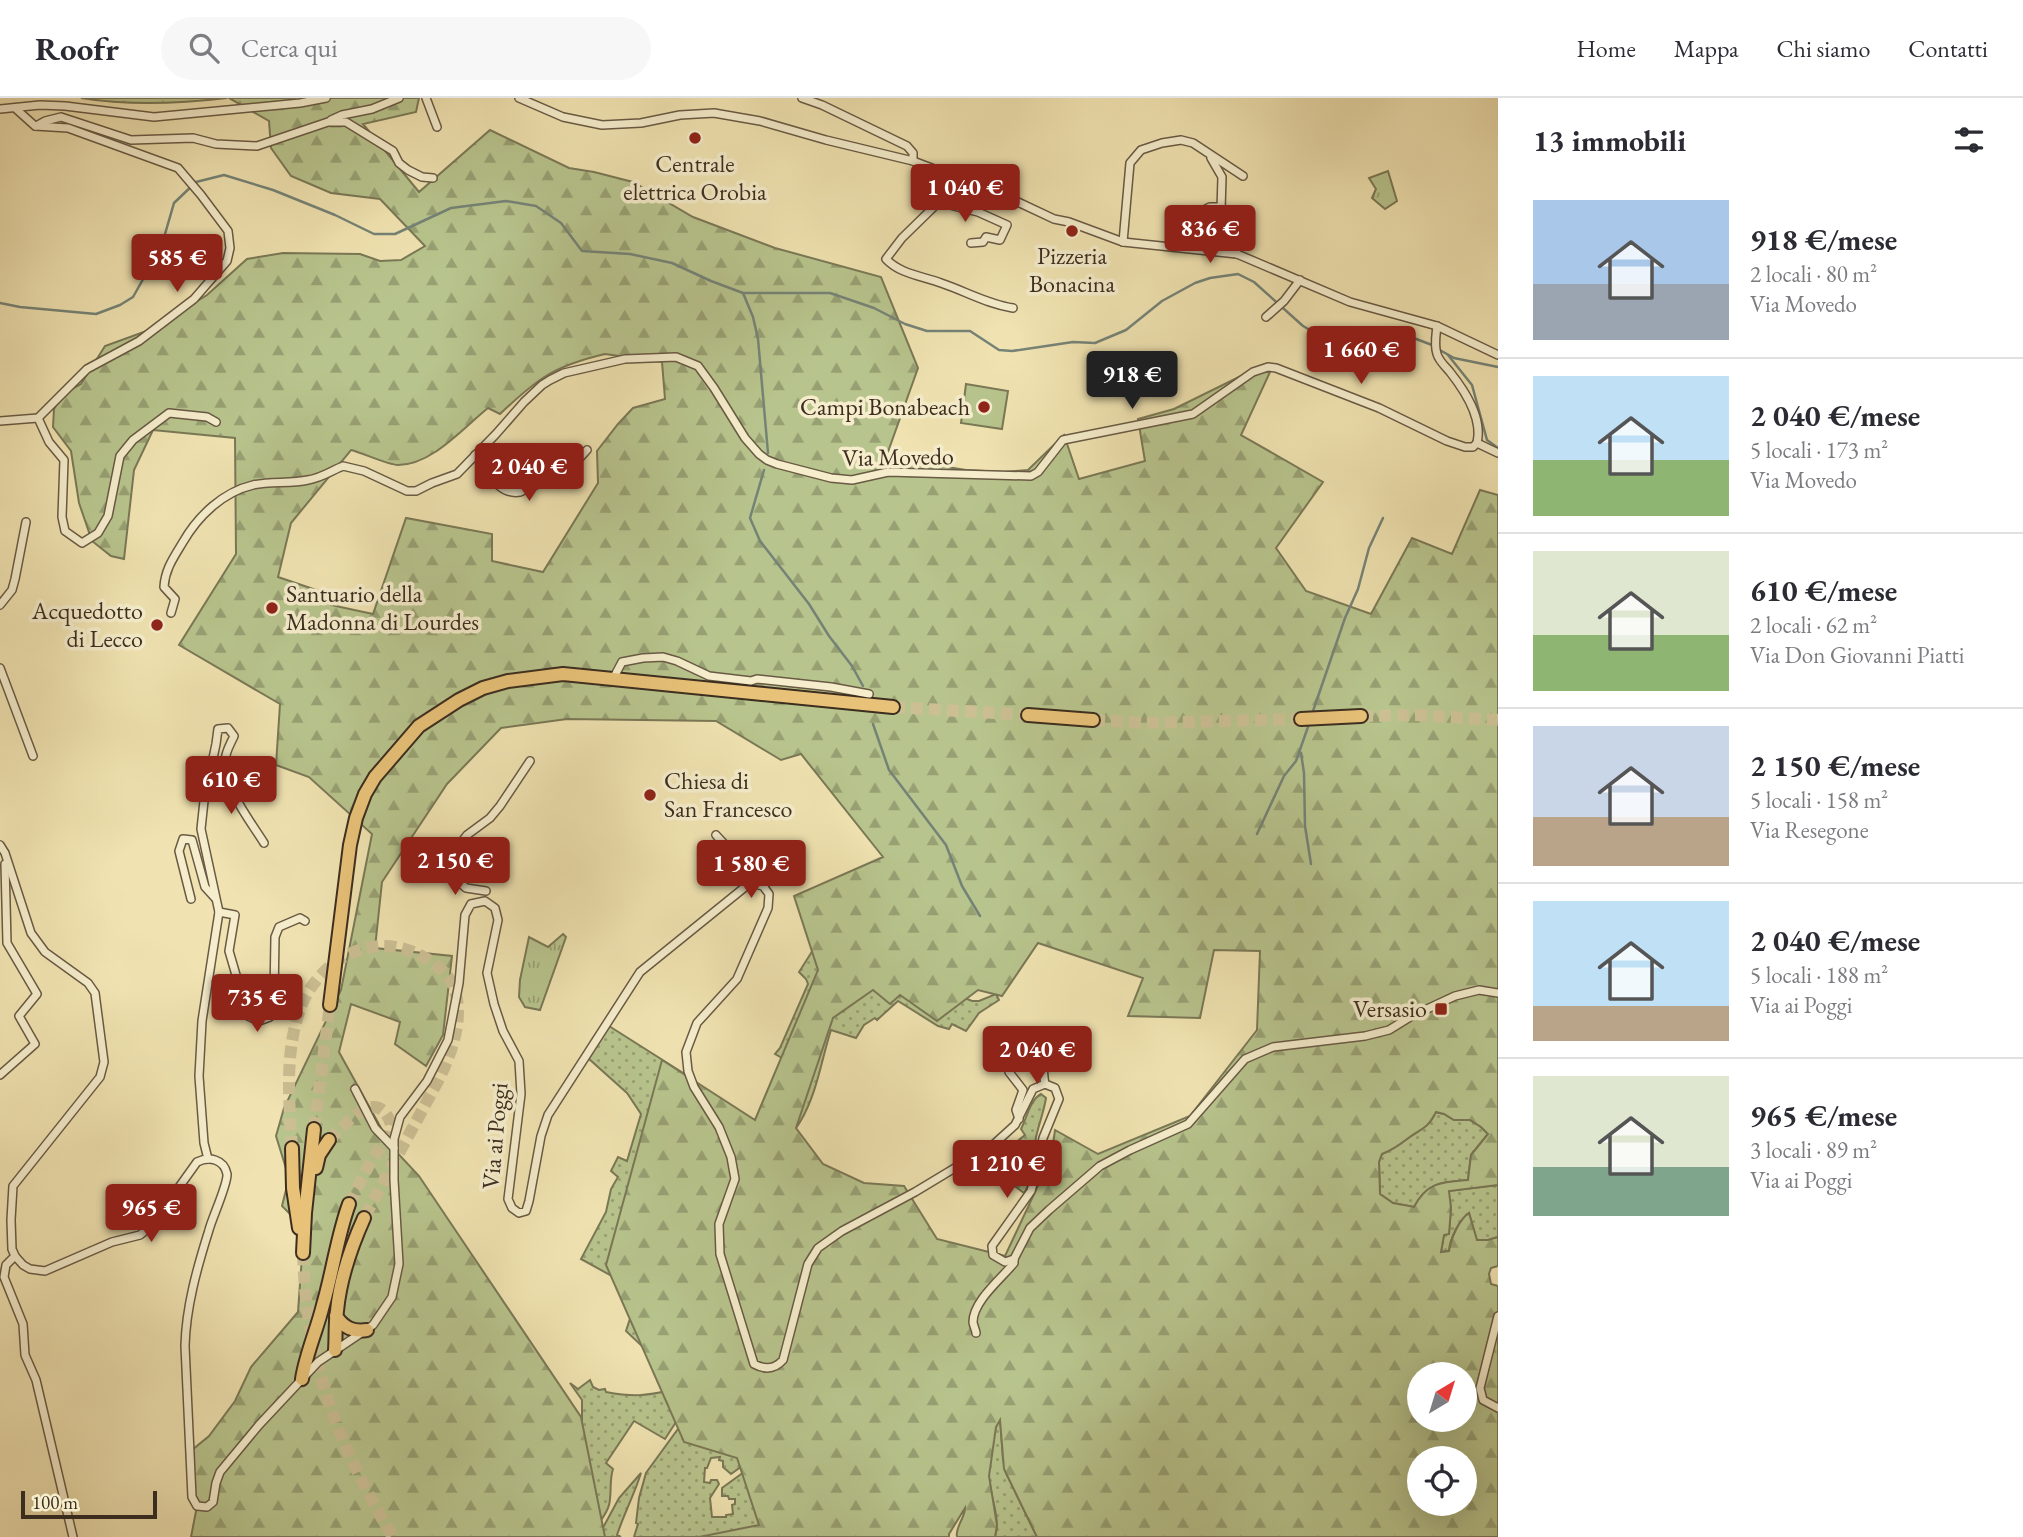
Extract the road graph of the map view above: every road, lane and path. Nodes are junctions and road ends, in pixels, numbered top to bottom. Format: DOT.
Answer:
graph roads {
  1 [pos="326,98"];
  2 [pos="399,98"];
  3 [pos="426,98"];
  4 [pos="519,98"];
  5 [pos="802,98"];
  6 [pos="15,108"];
  7 [pos="0,109"];
  8 [pos="327,122"];
  9 [pos="35,126"];
  10 [pos="437,127"];
  11 [pos="1206,151"];
  12 [pos="913,161"];
  13 [pos="947,174"];
  14 [pos="1243,176"];
  15 [pos="433,177"];
  16 [pos="943,198"];
  17 [pos="1123,242"];
  18 [pos="971,243"];
  19 [pos="1237,254"];
  20 [pos="1300,280"];
  21 [pos="1013,308"];
  22 [pos="1266,317"];
  23 [pos="1437,326"];
  24 [pos="1498,355"];
  25 [pos="38,418"];
  26 [pos="0,421"];
  27 [pos="216,422"];
  28 [pos="1477,443"];
  29 [pos="587,450"];
  30 [pos="1498,453"];
  31 [pos="475,455"];
  32 [pos="26,522"];
  33 [pos="0,605"];
  34 [pos="171,613"];
  35 [pos="0,668"];
  36 [pos="613,679"];
  37 [pos="869,694"];
  38 [pos="892,707"];
  39 [pos="1028,715"];
  40 [pos="1361,716"];
  41 [pos="1301,719"];
  42 [pos="1093,720"];
  43 [pos="33,756"];
  44 [pos="530,761"];
  45 [pos="716,835"];
  46 [pos="264,843"];
  47 [pos="0,845"];
  48 [pos="425,852"];
  49 [pos="5,853"];
  50 [pos="449,874"];
  51 [pos="762,886"];
  52 [pos="216,898"];
  53 [pos="191,899"];
  54 [pos="479,902"];
  55 [pos="219,912"];
  56 [pos="305,921"];
  57 [pos="1498,993"];
  58 [pos="330,1005"];
  59 [pos="1072,1034"];
  60 [pos="1043,1042"];
  61 [pos="1045,1063"];
  62 [pos="1009,1072"];
  63 [pos="0,1075"];
  64 [pos="1045,1084"];
  65 [pos="355,1089"];
  66 [pos="1019,1119"];
  67 [pos="314,1129"];
  68 [pos="329,1140"];
  69 [pos="292,1148"];
  70 [pos="394,1148"];
  71 [pos="208,1159"];
  72 [pos="349,1204"];
  73 [pos="305,1213"];
  74 [pos="364,1219"];
  75 [pos="15,1256"];
  76 [pos="1014,1259"];
  77 [pos="324,1305"];
  78 [pos="336,1316"];
  79 [pos="1498,1316"];
  80 [pos="367,1330"];
  81 [pos="976,1333"];
  82 [pos="335,1350"];
  83 [pos="302,1379"];
  84 [pos="1498,1408"];
  85 [pos="73,1537"];
  1 -- 6 [label="street"];
  2 -- 8 [label="street"];
  3 -- 10 [label="street"];
  4 -- 12 [label="street"];
  5 -- 12 [label="street"];
  6 -- 7 [label="street"];
  6 -- 9 [label="street"];
  8 -- 9 [label="street"];
  8 -- 15 [label="street"];
  9 -- 25 [label="street"];
  11 -- 14 [label="street"];
  11 -- 17 [label="street"];
  11 -- 19 [label="street"];
  12 -- 13 [label="street"];
  13 -- 16 [label="street"];
  13 -- 17 [label="street"];
  16 -- 18 [label="street"];
  16 -- 21 [label="street"];
  17 -- 19 [label="street"];
  19 -- 20 [label="street"];
  20 -- 22 [label="street"];
  20 -- 23 [label="street"];
  23 -- 24 [label="street"];
  23 -- 28 [label="street"];
  25 -- 26 [label="street"];
  25 -- 27 [label="street"];
  28 -- 30 [label="street"];
  28 -- 31 [label="street, Via Movedo"];
  29 -- 31 [label="street"];
  31 -- 34 [label="street, Via Movedo"];
  32 -- 33 [label="street"];
  35 -- 43 [label="street"];
  36 -- 37 [label="street"];
  36 -- 38 [label="highway"];
  36 -- 58 [label="highway"];
  39 -- 42 [label="highway"];
  40 -- 41 [label="highway"];
  44 -- 50 [label="street"];
  45 -- 51 [label="street"];
  46 -- 52 [label="street"];
  47 -- 49 [label="street"];
  48 -- 50 [label="street"];
  49 -- 63 [label="street"];
  49 -- 75 [label="street"];
  50 -- 54 [label="street"];
  51 -- 54 [label="street, Via ai Poggi"];
  51 -- 66 [label="street"];
  52 -- 53 [label="street"];
  52 -- 55 [label="street"];
  54 -- 70 [label="street"];
  55 -- 56 [label="street"];
  55 -- 71 [label="street"];
  57 -- 76 [label="street"];
  59 -- 61 [label="street"];
  60 -- 61 [label="street"];
  61 -- 64 [label="street"];
  62 -- 66 [label="street"];
  64 -- 66 [label="street"];
  64 -- 76 [label="street"];
  65 -- 70 [label="street"];
  67 -- 73 [label="highway"];
  68 -- 73 [label="highway"];
  69 -- 73 [label="highway"];
  70 -- 80 [label="street"];
  71 -- 75 [label="street"];
  71 -- 83 [label="street"];
  72 -- 77 [label="highway"];
  74 -- 78 [label="highway"];
  75 -- 85 [label="street"];
  76 -- 81 [label="street"];
  77 -- 82 [label="highway"];
  77 -- 83 [label="highway"];
  78 -- 80 [label="highway"];
  78 -- 82 [label="highway"];
  79 -- 84 [label="street"];
  80 -- 82 [label="street"];
  82 -- 83 [label="street"];
}
